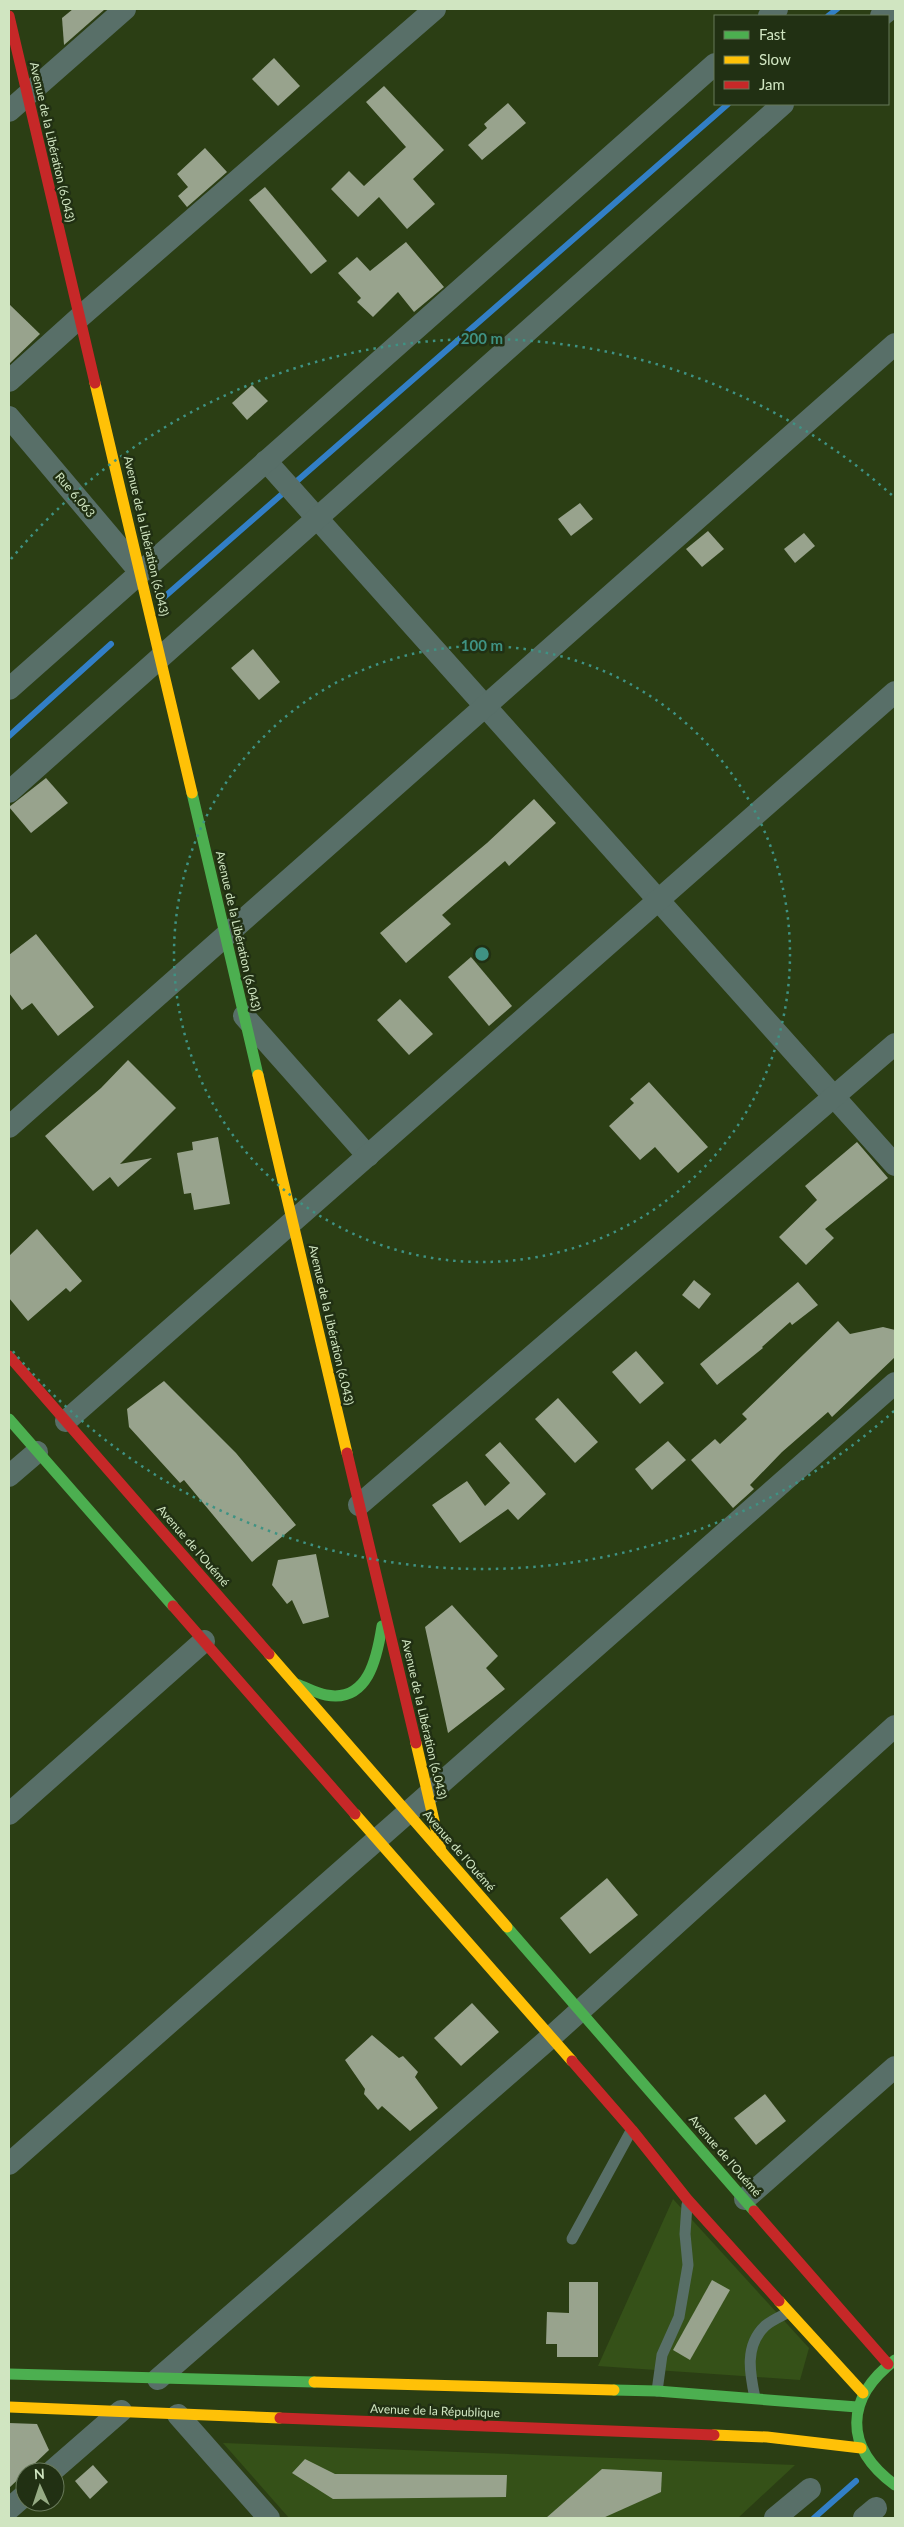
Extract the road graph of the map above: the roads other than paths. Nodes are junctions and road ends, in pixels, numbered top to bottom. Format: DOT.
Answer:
graph roads {
  1 [pos="125,9"];
  2 [pos="436,9"];
  3 [pos="9,16"];
  4 [pos="714,65"];
  5 [pos="27,96"];
  6 [pos="782,105"];
  7 [pos="9,111"];
  8 [pos="80,317"];
  9 [pos="895,344"];
  10 [pos="9,381"];
  11 [pos="9,417"];
  12 [pos="273,469"];
  13 [pos="316,518"];
  14 [pos="140,572"];
  15 [pos="160,659"];
  16 [pos="9,689"];
  17 [pos="895,692"];
  18 [pos="485,706"];
  19 [pos="9,792"];
  20 [pos="658,900"];
  21 [pos="225,935"];
  22 [pos="244,1016"];
  23 [pos="895,1044"];
  24 [pos="834,1097"];
  25 [pos="9,1127"];
  26 [pos="368,1156"];
  27 [pos="895,1165"];
  28 [pos="293,1222"];
  29 [pos="9,1356"];
  30 [pos="895,1383"];
  31 [pos="9,1419"];
  32 [pos="66,1421"];
  33 [pos="37,1452"];
  34 [pos="9,1476"];
  35 [pos="359,1505"];
  36 [pos="384,1612"];
  37 [pos="204,1641"];
  38 [pos="294,1684"];
  39 [pos="895,1726"];
  40 [pos="427,1793"];
  41 [pos="407,1812"];
  42 [pos="9,1814"];
  43 [pos="377,1839"];
  44 [pos="441,1851"];
  45 [pos="579,2010"];
  46 [pos="550,2037"];
  47 [pos="895,2067"];
  48 [pos="632,2130"];
  49 [pos="9,2164"];
  50 [pos="687,2199"];
  51 [pos="745,2199"];
  52 [pos="572,2240"];
  53 [pos="790,2312"];
  54 [pos="892,2362"];
  55 [pos="9,2374"];
  56 [pos="158,2379"];
  57 [pos="657,2391"];
  58 [pos="862,2393"];
  59 [pos="755,2398"];
  60 [pos="9,2407"];
  61 [pos="858,2407"];
  62 [pos="121,2411"];
  63 [pos="178,2415"];
  64 [pos="861,2448"];
  65 [pos="62,2462"];
  66 [pos="895,2485"];
  67 [pos="810,2488"];
  68 [pos="269,2518"];
  69 [pos="775,2518"];
  1 -- 5 [label="street"];
  2 -- 8 [label="street"];
  3 -- 5 [label="main road, Avenue de la Libération (6.043)"];
  4 -- 12 [label="street"];
  5 -- 7 [label="street"];
  5 -- 8 [label="main road, Avenue de la Libération (6.043)"];
  6 -- 13 [label="street"];
  8 -- 10 [label="street"];
  8 -- 14 [label="main road, Avenue de la Libération (6.043)"];
  9 -- 18 [label="street"];
  11 -- 14 [label="street, Rue 6.063"];
  12 -- 13 [label="street"];
  12 -- 14 [label="street"];
  13 -- 15 [label="street"];
  13 -- 18 [label="street"];
  14 -- 15 [label="main road, Avenue de la Libération (6.043)"];
  14 -- 16 [label="street"];
  15 -- 19 [label="street"];
  15 -- 21 [label="main road, Avenue de la Libération (6.043)"];
  17 -- 20 [label="street"];
  18 -- 20 [label="street"];
  18 -- 21 [label="street"];
  20 -- 24 [label="street"];
  20 -- 26 [label="street"];
  21 -- 22 [label="main road, Avenue de la Libération (6.043)"];
  21 -- 25 [label="street"];
  22 -- 26 [label="street"];
  22 -- 28 [label="main road, Avenue de la Libération (6.043)"];
  23 -- 24 [label="street"];
  24 -- 27 [label="street"];
  24 -- 35 [label="street"];
  26 -- 28 [label="street"];
  28 -- 32 [label="street"];
  28 -- 35 [label="main road, Avenue de la Libération (6.043)"];
  29 -- 32 [label="main road, Avenue de l'Ouémé"];
  30 -- 40 [label="street"];
  31 -- 33 [label="main road"];
  32 -- 38 [label="main road, Avenue de l'Ouémé"];
  33 -- 34 [label="street"];
  33 -- 37 [label="main road"];
  35 -- 36 [label="main road, Avenue de la Libération (6.043)"];
  36 -- 38 [label="main road"];
  36 -- 40 [label="main road, Avenue de la Libération (6.043)"];
  37 -- 42 [label="street"];
  37 -- 43 [label="main road"];
  38 -- 41 [label="main road, Avenue de l'Ouémé"];
  39 -- 45 [label="street"];
  40 -- 41 [label="street"];
  40 -- 44 [label="main road, Avenue de la Libération (6.043)"];
  41 -- 43 [label="street"];
  41 -- 44 [label="main road, Avenue de l'Ouémé"];
  43 -- 46 [label="main road"];
  43 -- 49 [label="street"];
  44 -- 45 [label="main road, Avenue de l'Ouémé"];
  45 -- 46 [label="street"];
  45 -- 51 [label="main road, Avenue de l'Ouémé"];
  46 -- 48 [label="main road"];
  46 -- 56 [label="street"];
  47 -- 51 [label="street"];
  48 -- 50 [label="main road"];
  48 -- 52 [label="lane"];
  50 -- 53 [label="main road"];
  50 -- 57 [label="lane"];
  51 -- 54 [label="main road, Avenue de l'Ouémé"];
  53 -- 58 [label="main road"];
  53 -- 59 [label="lane"];
  54 -- 58 [label="main road"];
  55 -- 56 [label="main road, Avenue de la République"];
  56 -- 57 [label="main road, Avenue de la République"];
  57 -- 59 [label="main road, Avenue de la République"];
  58 -- 61 [label="main road"];
  59 -- 61 [label="main road, Avenue de la République"];
  60 -- 62 [label="main road, Avenue de la République"];
  61 -- 64 [label="main road"];
  62 -- 63 [label="main road, Avenue de la République"];
  62 -- 65 [label="street"];
  63 -- 64 [label="main road, Avenue de la République"];
  63 -- 68 [label="street"];
  64 -- 66 [label="main road"];
  67 -- 69 [label="street"];
}
